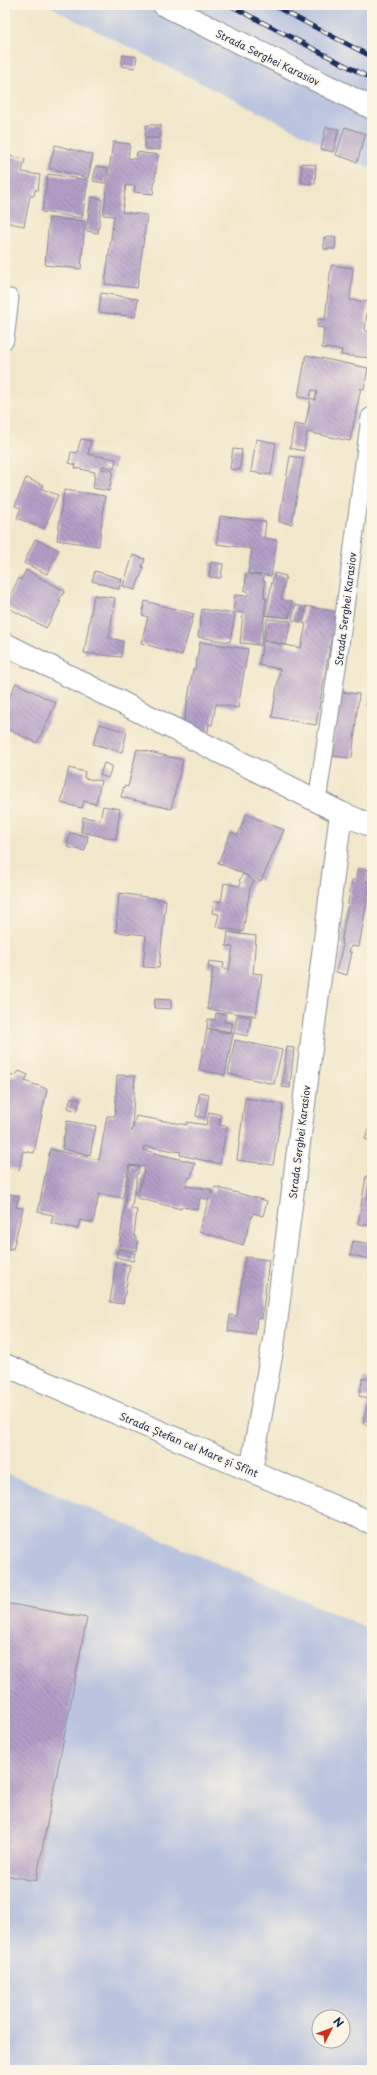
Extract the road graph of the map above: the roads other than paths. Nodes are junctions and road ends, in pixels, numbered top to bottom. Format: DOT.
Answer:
graph roads {
  1 [pos="164,5"];
  2 [pos="372,108"];
  3 [pos="10,298"];
  4 [pos="5,340"];
  5 [pos="370,417"];
  6 [pos="5,644"];
  7 [pos="317,801"];
  8 [pos="341,813"];
  9 [pos="372,826"];
  10 [pos="5,1365"];
  11 [pos="252,1471"];
  12 [pos="372,1523"];
  1 -- 2 [label="street, Strada Serghei Karasiov"];
  3 -- 4 [label="lane"];
  5 -- 7 [label="lane, Strada Serghei Karasiov"];
  6 -- 7 [label="street"];
  7 -- 8 [label="street"];
  8 -- 9 [label="street"];
  8 -- 11 [label="street, Strada Serghei Karasiov"];
  10 -- 11 [label="street, Strada Ștefan cel Mare și Sfînt"];
  11 -- 12 [label="street, Strada Ștefan cel Mare și Sfînt"];
}
